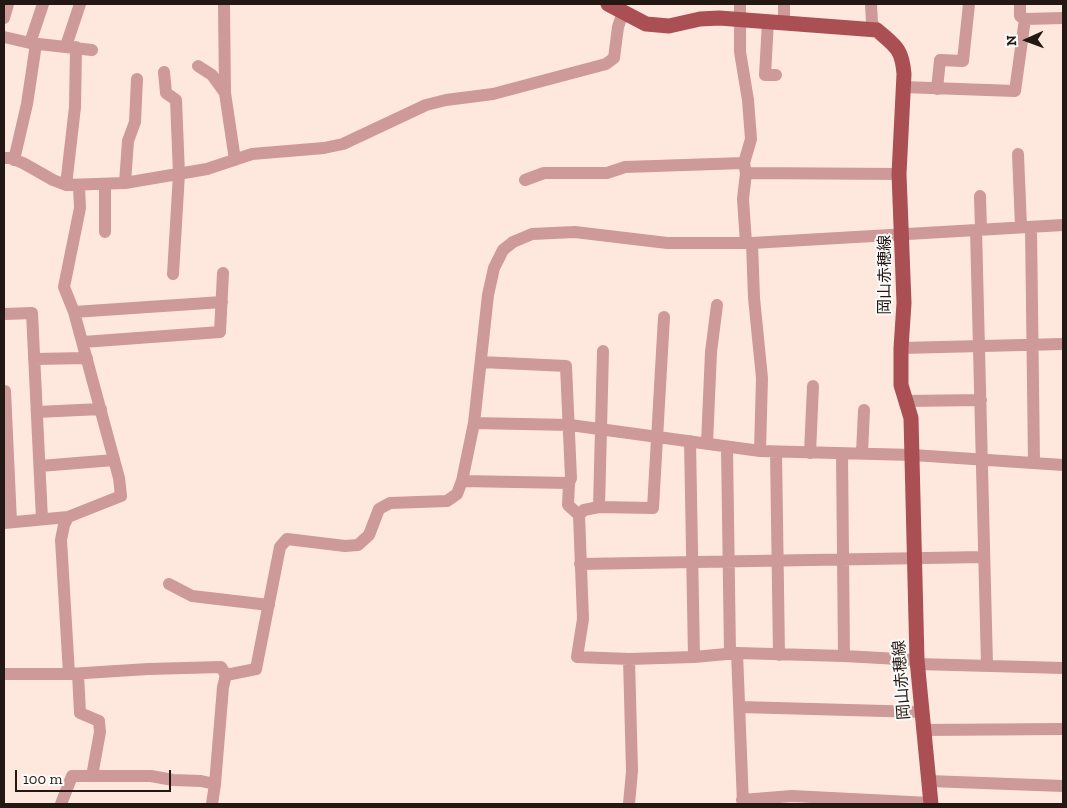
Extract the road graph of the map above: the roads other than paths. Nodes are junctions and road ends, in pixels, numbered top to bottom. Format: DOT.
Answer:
graph roads {
  1 [pos="8,4"];
  2 [pos="43,4"];
  3 [pos="80,4"];
  4 [pos="608,4"];
  5 [pos="740,4"];
  6 [pos="784,4"];
  7 [pos="871,4"];
  8 [pos="969,4"];
  9 [pos="1020,4"];
  10 [pos="224,5"];
  11 [pos="623,12"];
  12 [pos="4,18"];
  13 [pos="1063,18"];
  14 [pos="740,19"];
  15 [pos="1025,19"];
  16 [pos="768,21"];
  17 [pos="784,22"];
  18 [pos="876,30"];
  19 [pos="4,37"];
  20 [pos="33,44"];
  21 [pos="71,47"];
  22 [pos="92,50"];
  23 [pos="198,66"];
  24 [pos="164,72"];
  25 [pos="776,75"];
  26 [pos="137,79"];
  27 [pos="903,87"];
  28 [pos="937,89"];
  29 [pos="225,93"];
  30 [pos="1018,154"];
  31 [pos="9,159"];
  32 [pos="235,160"];
  33 [pos="745,168"];
  34 [pos="179,174"];
  35 [pos="899,174"];
  36 [pos="525,180"];
  37 [pos="124,183"];
  38 [pos="105,184"];
  39 [pos="66,185"];
  40 [pos="79,186"];
  41 [pos="980,196"];
  42 [pos="1063,225"];
  43 [pos="1026,227"];
  44 [pos="978,230"];
  45 [pos="105,232"];
  46 [pos="902,234"];
  47 [pos="749,243"];
  48 [pos="223,272"];
  49 [pos="173,274"];
  50 [pos="222,302"];
  51 [pos="717,306"];
  52 [pos="74,312"];
  53 [pos="4,314"];
  54 [pos="664,317"];
  55 [pos="83,342"];
  56 [pos="1033,344"];
  57 [pos="1063,344"];
  58 [pos="979,346"];
  59 [pos="901,348"];
  60 [pos="603,351"];
  61 [pos="87,358"];
  62 [pos="34,360"];
  63 [pos="481,362"];
  64 [pos="813,386"];
  65 [pos="6,391"];
  66 [pos="980,400"];
  67 [pos="905,401"];
  68 [pos="101,409"];
  69 [pos="864,410"];
  70 [pos="37,412"];
  71 [pos="474,423"];
  72 [pos="570,425"];
  73 [pos="600,429"];
  74 [pos="657,438"];
  75 [pos="690,441"];
  76 [pos="707,443"];
  77 [pos="726,447"];
  78 [pos="760,451"];
  79 [pos="776,452"];
  80 [pos="810,453"];
  81 [pos="842,453"];
  82 [pos="862,453"];
  83 [pos="913,455"];
  84 [pos="982,459"];
  85 [pos="114,460"];
  86 [pos="1034,463"];
  87 [pos="1063,465"];
  88 [pos="40,466"];
  89 [pos="462,481"];
  90 [pos="568,483"];
  91 [pos="599,508"];
  92 [pos="579,515"];
  93 [pos="68,516"];
  94 [pos="42,519"];
  95 [pos="8,522"];
  96 [pos="984,557"];
  97 [pos="915,558"];
  98 [pos="844,559"];
  99 [pos="779,560"];
  100 [pos="729,561"];
  101 [pos="692,562"];
  102 [pos="580,564"];
  103 [pos="170,584"];
  104 [pos="269,605"];
  105 [pos="734,654"];
  106 [pos="779,654"];
  107 [pos="844,656"];
  108 [pos="694,657"];
  109 [pos="629,659"];
  110 [pos="917,662"];
  111 [pos="987,665"];
  112 [pos="1063,668"];
  113 [pos="4,674"];
  114 [pos="74,674"];
  115 [pos="226,675"];
  116 [pos="740,707"];
  117 [pos="921,712"];
  118 [pos="1063,729"];
  119 [pos="923,730"];
  120 [pos="92,776"];
  121 [pos="929,781"];
  122 [pos="215,784"];
  123 [pos="1063,786"];
  124 [pos="743,802"];
  125 [pos="930,803"];
  126 [pos="61,804"];
  127 [pos="212,804"];
  128 [pos="629,804"];
  1 -- 12 [label="street"];
  2 -- 20 [label="street"];
  3 -- 21 [label="street"];
  4 -- 11 [label="main road"];
  5 -- 14 [label="street"];
  6 -- 17 [label="street"];
  7 -- 18 [label="street"];
  8 -- 28 [label="street"];
  9 -- 15 [label="street"];
  10 -- 29 [label="street"];
  11 -- 14 [label="main road"];
  11 -- 32 [label="street"];
  13 -- 15 [label="street"];
  14 -- 16 [label="main road"];
  14 -- 33 [label="street"];
  15 -- 28 [label="street"];
  16 -- 17 [label="main road"];
  16 -- 25 [label="street"];
  17 -- 18 [label="main road"];
  18 -- 27 [label="main road, 岡山赤穂線"];
  19 -- 20 [label="street"];
  20 -- 21 [label="street"];
  20 -- 31 [label="street"];
  21 -- 22 [label="street"];
  21 -- 39 [label="street"];
  23 -- 29 [label="street"];
  24 -- 34 [label="street"];
  26 -- 37 [label="street"];
  27 -- 28 [label="street"];
  27 -- 35 [label="main road, 岡山赤穂線"];
  29 -- 32 [label="street"];
  30 -- 43 [label="street"];
  31 -- 39 [label="street"];
  32 -- 34 [label="street"];
  33 -- 35 [label="street"];
  33 -- 36 [label="street"];
  33 -- 47 [label="street"];
  34 -- 37 [label="street"];
  34 -- 49 [label="street"];
  35 -- 46 [label="main road, 岡山赤穂線"];
  37 -- 38 [label="street"];
  38 -- 40 [label="street"];
  38 -- 45 [label="street"];
  39 -- 40 [label="street"];
  40 -- 52 [label="street"];
  41 -- 44 [label="street"];
  42 -- 43 [label="street"];
  43 -- 44 [label="street"];
  43 -- 56 [label="street"];
  44 -- 46 [label="street"];
  44 -- 58 [label="street"];
  46 -- 47 [label="street"];
  46 -- 59 [label="main road, 岡山赤穂線"];
  47 -- 63 [label="street"];
  47 -- 78 [label="street"];
  48 -- 50 [label="street"];
  50 -- 52 [label="street"];
  50 -- 55 [label="street"];
  51 -- 76 [label="street"];
  52 -- 55 [label="street"];
  53 -- 62 [label="street"];
  54 -- 74 [label="street"];
  55 -- 61 [label="street"];
  56 -- 57 [label="street"];
  56 -- 58 [label="street"];
  56 -- 86 [label="street"];
  58 -- 59 [label="street"];
  58 -- 66 [label="street"];
  59 -- 67 [label="main road, 岡山赤穂線"];
  60 -- 73 [label="street"];
  61 -- 62 [label="street"];
  61 -- 68 [label="street"];
  62 -- 70 [label="street"];
  63 -- 71 [label="street"];
  63 -- 72 [label="street"];
  64 -- 80 [label="street"];
  65 -- 95 [label="street"];
  66 -- 67 [label="street"];
  66 -- 84 [label="street"];
  67 -- 83 [label="main road, 岡山赤穂線"];
  68 -- 70 [label="street"];
  68 -- 85 [label="street"];
  69 -- 82 [label="street"];
  70 -- 88 [label="street"];
  71 -- 72 [label="street"];
  71 -- 89 [label="street"];
  72 -- 73 [label="street"];
  72 -- 90 [label="street"];
  73 -- 74 [label="street"];
  73 -- 91 [label="street"];
  74 -- 75 [label="street"];
  74 -- 91 [label="street"];
  75 -- 76 [label="street"];
  75 -- 101 [label="street"];
  76 -- 77 [label="street"];
  77 -- 78 [label="street"];
  77 -- 100 [label="street"];
  78 -- 79 [label="street"];
  79 -- 80 [label="street"];
  79 -- 99 [label="street"];
  80 -- 81 [label="street"];
  81 -- 82 [label="street"];
  81 -- 98 [label="street"];
  82 -- 83 [label="street"];
  83 -- 84 [label="street"];
  83 -- 97 [label="main road, 岡山赤穂線"];
  84 -- 86 [label="street"];
  84 -- 96 [label="street"];
  85 -- 88 [label="street"];
  85 -- 93 [label="street"];
  86 -- 87 [label="street"];
  88 -- 94 [label="street"];
  89 -- 90 [label="street"];
  89 -- 104 [label="street"];
  90 -- 92 [label="street"];
  91 -- 92 [label="street"];
  92 -- 102 [label="street"];
  93 -- 94 [label="street"];
  93 -- 114 [label="street"];
  94 -- 95 [label="street"];
  96 -- 97 [label="street"];
  96 -- 111 [label="street"];
  97 -- 98 [label="street"];
  97 -- 110 [label="main road, 岡山赤穂線"];
  98 -- 99 [label="street"];
  98 -- 107 [label="street"];
  99 -- 100 [label="street"];
  99 -- 106 [label="street"];
  100 -- 101 [label="street"];
  100 -- 105 [label="street"];
  101 -- 102 [label="street"];
  101 -- 108 [label="street"];
  102 -- 109 [label="street"];
  103 -- 104 [label="street"];
  104 -- 115 [label="street"];
  105 -- 106 [label="street"];
  105 -- 108 [label="street"];
  105 -- 116 [label="street"];
  106 -- 107 [label="street"];
  107 -- 110 [label="street"];
  108 -- 109 [label="street"];
  109 -- 128 [label="street"];
  110 -- 111 [label="street"];
  110 -- 117 [label="main road, 岡山赤穂線"];
  111 -- 112 [label="street"];
  113 -- 114 [label="street"];
  114 -- 115 [label="street"];
  114 -- 120 [label="street"];
  115 -- 122 [label="street"];
  116 -- 117 [label="street"];
  116 -- 124 [label="street"];
  117 -- 119 [label="main road, 岡山赤穂線"];
  118 -- 119 [label="street"];
  119 -- 121 [label="main road, 岡山赤穂線"];
  120 -- 122 [label="street"];
  120 -- 126 [label="street"];
  121 -- 123 [label="street"];
  121 -- 125 [label="main road, 岡山赤穂線"];
  122 -- 127 [label="street"];
  124 -- 125 [label="street"];
}
